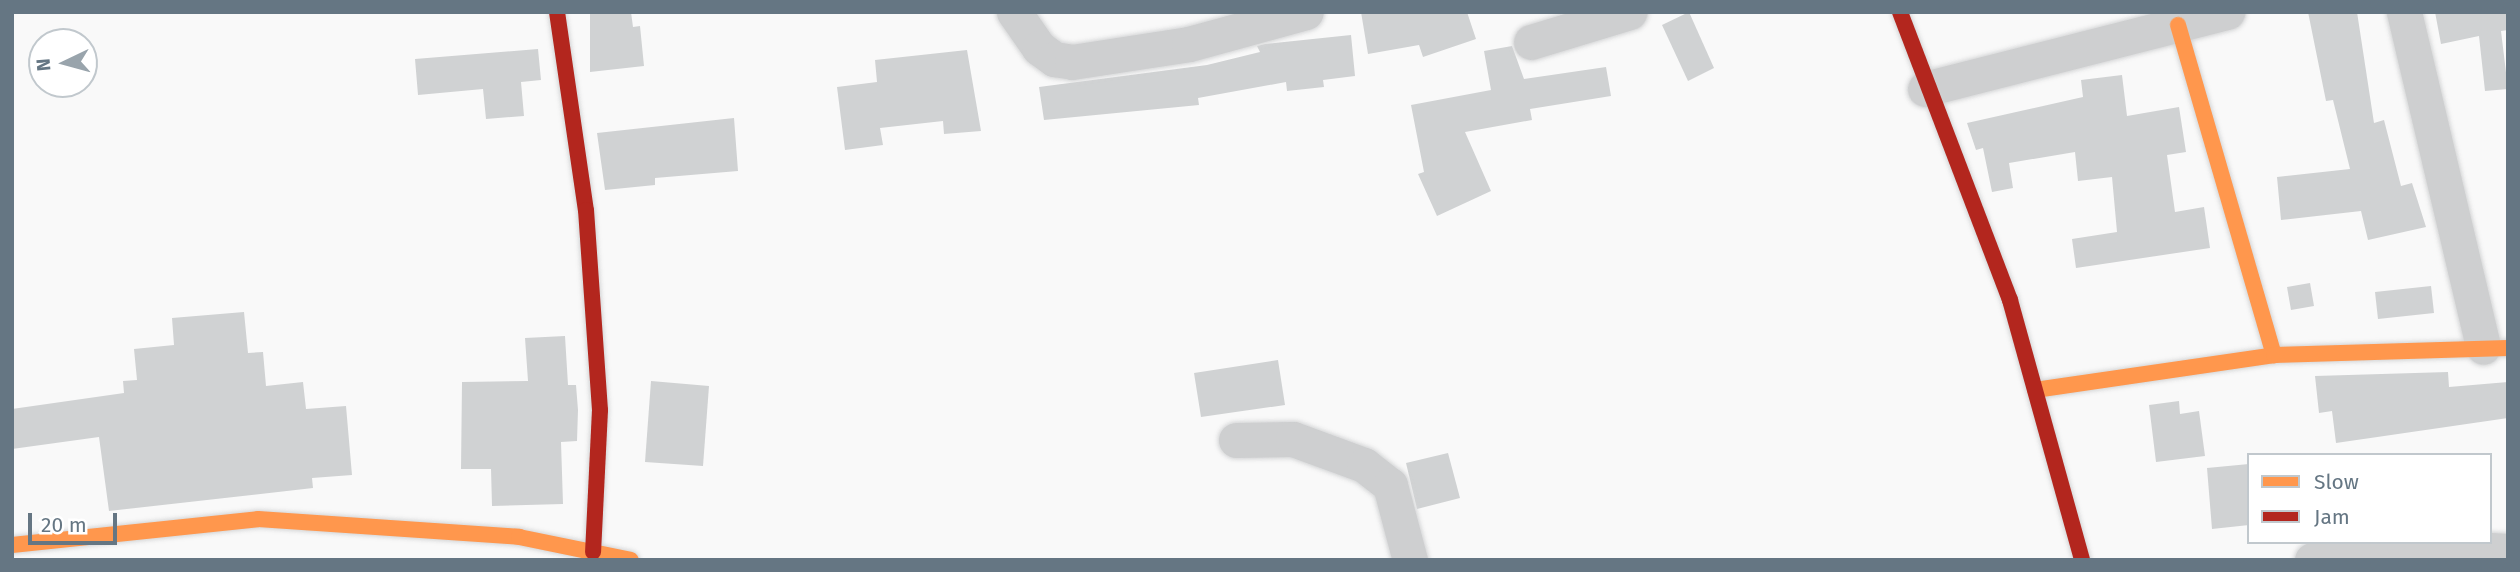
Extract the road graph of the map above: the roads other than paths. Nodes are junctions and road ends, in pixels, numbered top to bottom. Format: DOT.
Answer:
graph roads {
  1 [pos="557,12"];
  2 [pos="1014,12"];
  3 [pos="1306,12"];
  4 [pos="1630,12"];
  5 [pos="1900,12"];
  6 [pos="2227,12"];
  7 [pos="2404,12"];
  8 [pos="2178,25"];
  9 [pos="1531,42"];
  10 [pos="1925,89"];
  11 [pos="2495,348"];
  12 [pos="2274,355"];
  13 [pos="2035,390"];
  14 [pos="1236,440"];
  15 [pos="12,545"];
  16 [pos="2508,551"];
  17 [pos="593,552"];
  18 [pos="631,560"];
  19 [pos="1410,560"];
  20 [pos="2082,560"];
  21 [pos="2312,560"];
  1 -- 17 [label="street"];
  2 -- 3 [label="street"];
  4 -- 9 [label="street"];
  5 -- 10 [label="street"];
  6 -- 8 [label="street"];
  7 -- 11 [label="street"];
  8 -- 10 [label="street"];
  8 -- 12 [label="street"];
  10 -- 13 [label="street"];
  11 -- 12 [label="street"];
  12 -- 13 [label="street"];
  13 -- 20 [label="street"];
  14 -- 19 [label="street"];
  15 -- 17 [label="street"];
  16 -- 21 [label="street"];
  17 -- 18 [label="street"];
}
